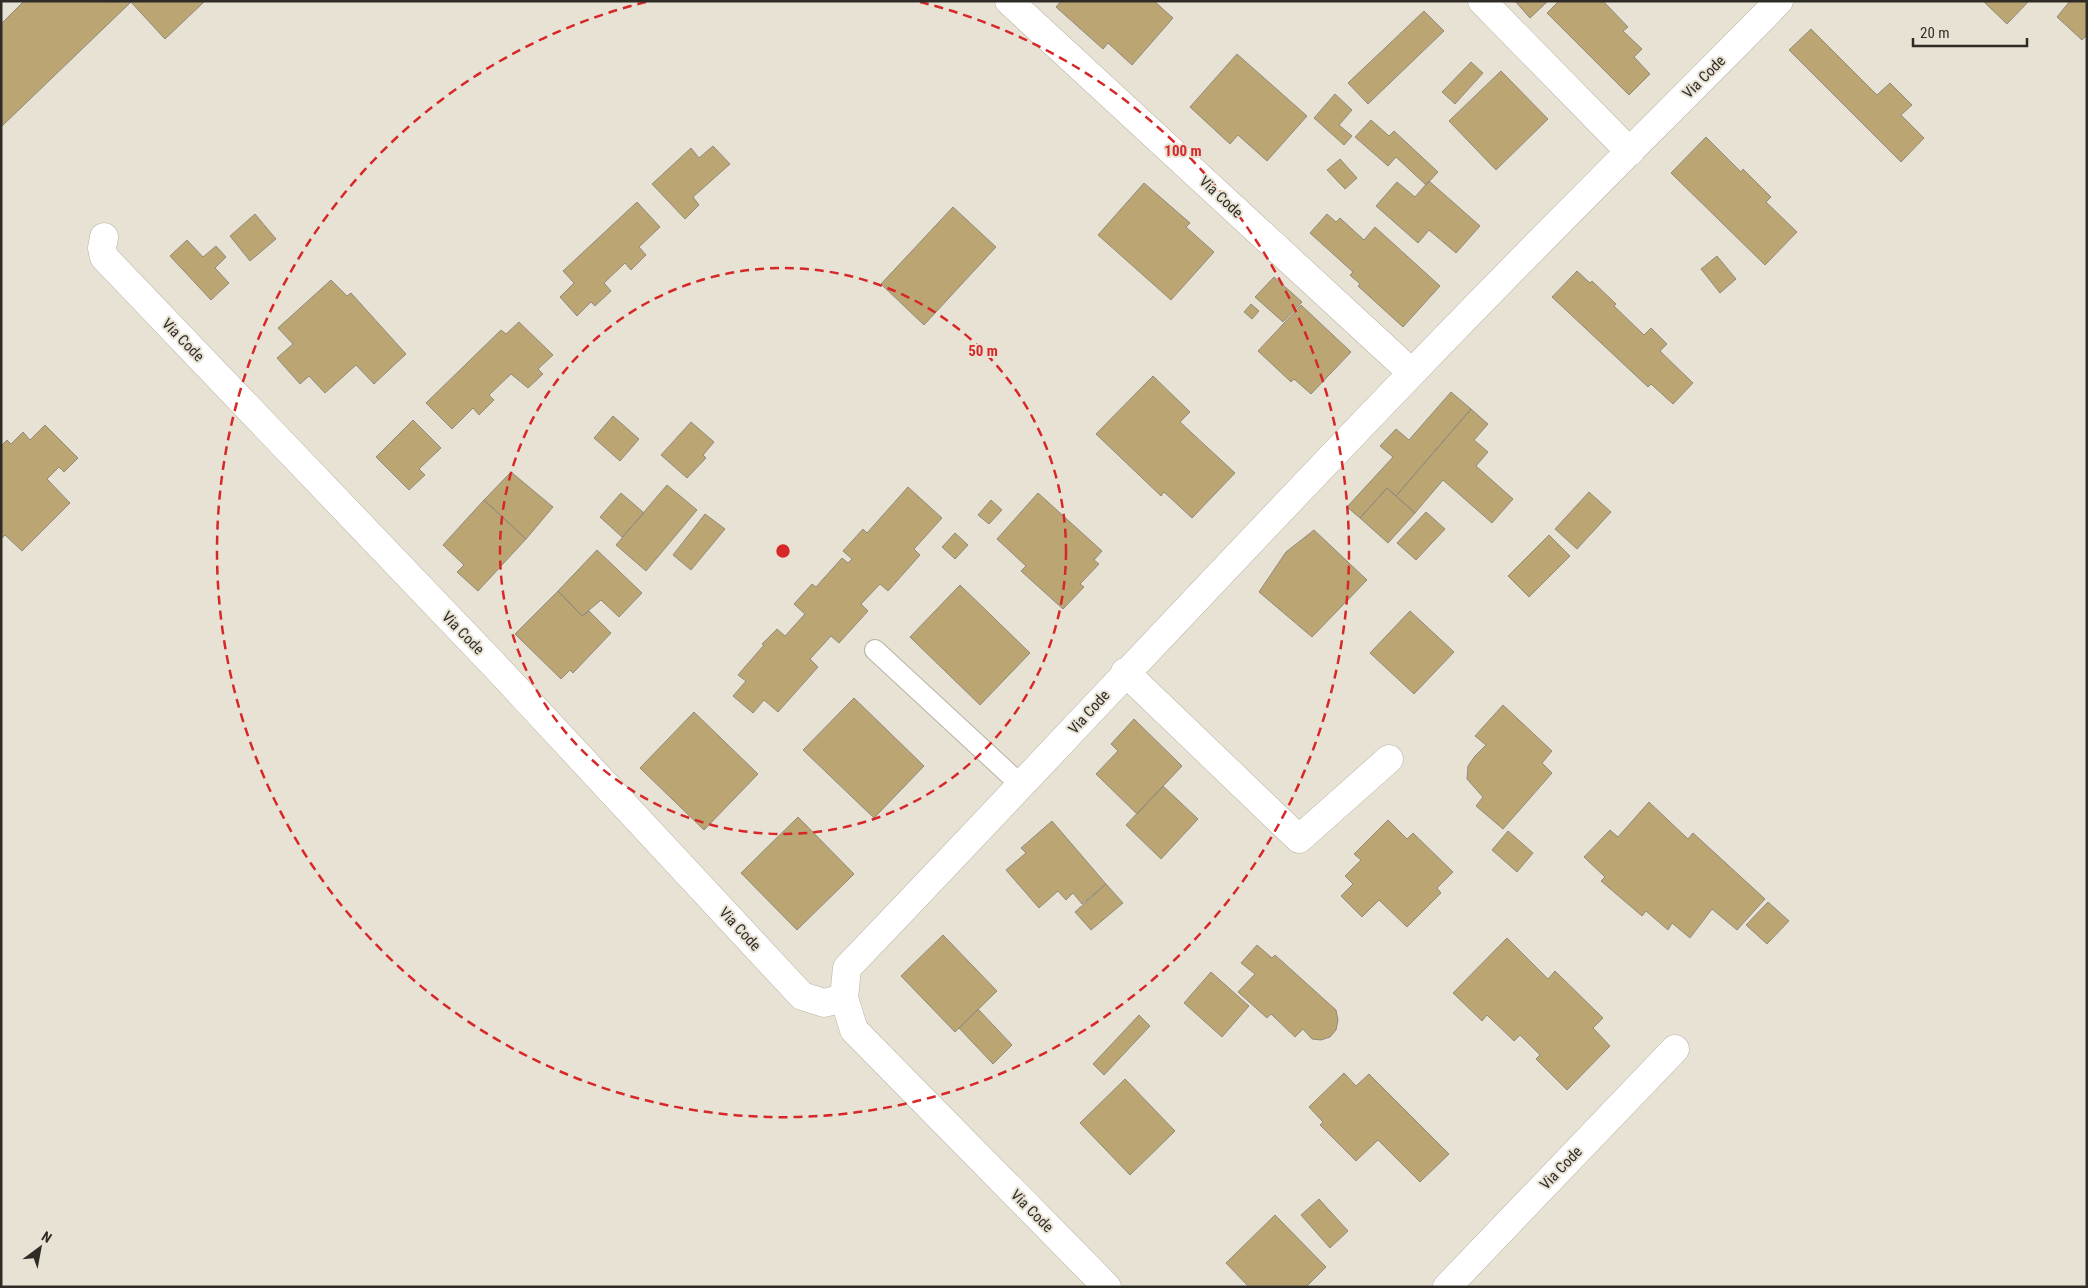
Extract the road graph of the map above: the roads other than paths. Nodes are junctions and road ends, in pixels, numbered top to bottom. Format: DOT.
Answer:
graph roads {
  1 [pos="1009,1"];
  2 [pos="1482,1"];
  3 [pos="1779,1"];
  4 [pos="1630,152"];
  5 [pos="104,237"];
  6 [pos="1412,373"];
  7 [pos="875,650"];
  8 [pos="1125,672"];
  9 [pos="1390,760"];
  10 [pos="1022,786"];
  11 [pos="844,998"];
  12 [pos="1675,1049"];
  13 [pos="1107,1287"];
  14 [pos="1447,1287"];
  1 -- 6 [label="street, Via Code"];
  2 -- 4 [label="street"];
  3 -- 4 [label="street, Via Code"];
  4 -- 6 [label="street, Via Code"];
  5 -- 11 [label="street, Via Code"];
  6 -- 8 [label="street, Via Code"];
  7 -- 10 [label="lane"];
  8 -- 9 [label="street"];
  8 -- 10 [label="street, Via Code"];
  10 -- 11 [label="street, Via Code"];
  11 -- 13 [label="street, Via Code"];
  12 -- 14 [label="street, Via Code"];
}
